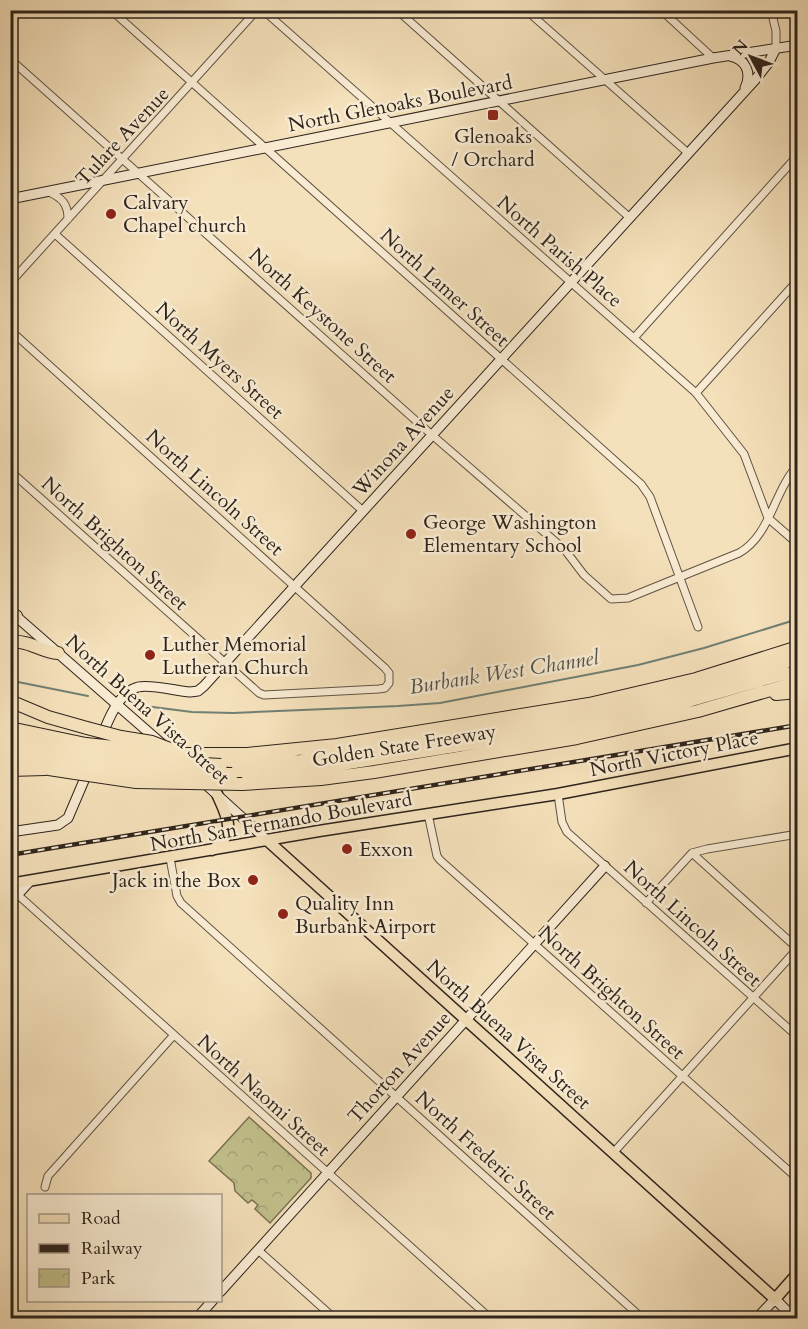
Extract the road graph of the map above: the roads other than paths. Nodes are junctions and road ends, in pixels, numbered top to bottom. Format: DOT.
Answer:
graph roads {
  1 [pos="111,10"];
  2 [pos="257,10"];
  3 [pos="263,10"];
  4 [pos="397,10"];
  5 [pos="526,10"];
  6 [pos="661,10"];
  7 [pos="771,10"];
  8 [pos="798,45"];
  9 [pos="776,48"];
  10 [pos="729,56"];
  11 [pos="713,58"];
  12 [pos="10,59"];
  13 [pos="604,81"];
  14 [pos="193,84"];
  15 [pos="743,93"];
  16 [pos="499,102"];
  17 [pos="391,124"];
  18 [pos="266,148"];
  19 [pos="688,153"];
  20 [pos="798,155"];
  21 [pos="123,160"];
  22 [pos="140,173"];
  23 [pos="105,180"];
  24 [pos="49,192"];
  25 [pos="10,199"];
  26 [pos="630,218"];
  27 [pos="68,219"];
  28 [pos="55,234"];
  29 [pos="798,280"];
  30 [pos="10,283"];
  31 [pos="570,283"];
  32 [pos="10,330"];
  33 [pos="634,338"];
  34 [pos="500,360"];
  35 [pos="696,393"];
  36 [pos="432,435"];
  37 [pos="798,465"];
  38 [pos="10,471"];
  39 [pos="363,511"];
  40 [pos="768,518"];
  41 [pos="798,544"];
  42 [pos="680,577"];
  43 [pos="294,587"];
  44 [pos="12,617"];
  45 [pos="698,627"];
  46 [pos="10,642"];
  47 [pos="798,647"];
  48 [pos="58,653"];
  49 [pos="798,658"];
  50 [pos="225,663"];
  51 [pos="798,677"];
  52 [pos="798,682"];
  53 [pos="389,683"];
  54 [pos="798,692"];
  55 [pos="757,695"];
  56 [pos="10,701"];
  57 [pos="118,705"];
  58 [pos="10,728"];
  59 [pos="10,738"];
  60 [pos="798,748"];
  61 [pos="10,749"];
  62 [pos="183,754"];
  63 [pos="10,758"];
  64 [pos="81,758"];
  65 [pos="49,769"];
  66 [pos="10,770"];
  67 [pos="217,794"];
  68 [pos="558,794"];
  69 [pos="428,814"];
  70 [pos="10,832"];
  71 [pos="798,834"];
  72 [pos="268,841"];
  73 [pos="210,851"];
  74 [pos="692,854"];
  75 [pos="170,858"];
  76 [pos="605,866"];
  77 [pos="30,881"];
  78 [pos="10,884"];
  79 [pos="18,895"];
  80 [pos="10,903"];
  81 [pos="646,903"];
  82 [pos="535,944"];
  83 [pos="797,948"];
  84 [pos="753,998"];
  85 [pos="465,1020"];
  86 [pos="174,1036"];
  87 [pos="798,1037"];
  88 [pos="681,1077"];
  89 [pos="397,1096"];
  90 [pos="614,1152"];
  91 [pos="327,1173"];
  92 [pos="798,1179"];
  93 [pos="45,1187"];
  94 [pos="258,1250"];
  95 [pos="798,1273"];
  96 [pos="222,1290"];
  97 [pos="775,1299"];
  98 [pos="211,1302"];
  99 [pos="197,1318"];
  100 [pos="334,1318"];
  101 [pos="490,1318"];
  102 [pos="642,1318"];
  103 [pos="757,1318"];
  104 [pos="794,1318"];
  1 -- 14 [label="street, North Lamer Street"];
  2 -- 14 [label="street, Tulare Avenue"];
  3 -- 17 [label="street, North Parish Place"];
  4 -- 16 [label="street"];
  5 -- 13 [label="street"];
  6 -- 11 [label="street"];
  7 -- 9 [label="street"];
  8 -- 9 [label="street, North Glenoaks Boulevard"];
  9 -- 10 [label="street, North Glenoaks Boulevard"];
  9 -- 15 [label="street, Winona Avenue"];
  10 -- 11 [label="street, North Glenoaks Boulevard"];
  10 -- 15 [label="street"];
  11 -- 13 [label="street, North Glenoaks Boulevard"];
  12 -- 21 [label="street, North Keystone Street"];
  13 -- 16 [label="street, North Glenoaks Boulevard"];
  13 -- 19 [label="street"];
  14 -- 18 [label="street, North Lamer Street"];
  14 -- 21 [label="street, Tulare Avenue"];
  15 -- 19 [label="street, Winona Avenue"];
  16 -- 17 [label="street, North Glenoaks Boulevard"];
  16 -- 26 [label="street"];
  17 -- 18 [label="street, North Glenoaks Boulevard"];
  17 -- 31 [label="street, North Parish Place"];
  18 -- 22 [label="street, North Glenoaks Boulevard"];
  18 -- 34 [label="street, North Lamer Street"];
  19 -- 26 [label="street, Winona Avenue"];
  20 -- 33 [label="street"];
  21 -- 22 [label="street, North Keystone Street"];
  21 -- 23 [label="street, Tulare Avenue"];
  22 -- 23 [label="street, North Glenoaks Boulevard"];
  22 -- 36 [label="street, North Keystone Street"];
  23 -- 24 [label="street, North Glenoaks Boulevard"];
  23 -- 27 [label="street, Tulare Avenue"];
  24 -- 25 [label="street, North Glenoaks Boulevard"];
  24 -- 27 [label="street"];
  26 -- 31 [label="street, Winona Avenue"];
  27 -- 28 [label="street, Tulare Avenue"];
  28 -- 30 [label="street, Tulare Avenue"];
  28 -- 39 [label="street, North Myers Street"];
  29 -- 35 [label="street"];
  31 -- 33 [label="street, North Parish Place"];
  31 -- 34 [label="street, Winona Avenue"];
  32 -- 43 [label="street, North Lincoln Street"];
  33 -- 35 [label="street, North Parish Place"];
  34 -- 36 [label="street, Winona Avenue"];
  34 -- 42 [label="street, North Lamer Street"];
  35 -- 40 [label="street, North Parish Place"];
  36 -- 39 [label="street, Winona Avenue"];
  36 -- 42 [label="street, North Keystone Street"];
  37 -- 40 [label="street"];
  38 -- 50 [label="street, North Brighton Street"];
  39 -- 43 [label="street, Winona Avenue"];
  40 -- 41 [label="street, North Parish Place"];
  40 -- 42 [label="street"];
  42 -- 45 [label="street, North Lamer Street"];
  43 -- 50 [label="street, Winona Avenue"];
  43 -- 53 [label="street, North Lincoln Street"];
  44 -- 48 [label="street, North Buena Vista Street"];
  46 -- 48 [label="highway"];
  47 -- 62 [label="highway, Golden State Freeway"];
  48 -- 57 [label="street, North Buena Vista Street"];
  49 -- 64 [label="highway, bridge"];
  50 -- 53 [label="street, North Brighton Street"];
  50 -- 57 [label="street, Winona Avenue"];
  51 -- 64 [label="highway, bridge"];
  52 -- 55 [label="highway, Golden State Freeway"];
  54 -- 55 [label="highway"];
  55 -- 64 [label="highway, Golden State Freeway, bridge"];
  56 -- 62 [label="highway, bridge"];
  57 -- 67 [label="street, North Buena Vista Street"];
  57 -- 70 [label="street, Winona Avenue"];
  58 -- 64 [label="highway, Golden State Freeway"];
  59 -- 64 [label="highway"];
  60 -- 68 [label="main road, North Victory Place"];
  61 -- 64 [label="highway"];
  62 -- 64 [label="highway, Golden State Freeway, bridge"];
  63 -- 65 [label="highway, Golden State Freeway"];
  64 -- 65 [label="highway, Golden State Freeway"];
  65 -- 66 [label="highway"];
  67 -- 72 [label="street, North Buena Vista Street"];
  67 -- 73 [label="main road"];
  68 -- 69 [label="main road, North San Fernando Boulevard"];
  68 -- 76 [label="street, North Lincoln Street"];
  69 -- 72 [label="main road, North San Fernando Boulevard"];
  69 -- 82 [label="street, North Brighton Street"];
  71 -- 74 [label="street"];
  72 -- 73 [label="main road, North San Fernando Boulevard"];
  72 -- 85 [label="main road, North Buena Vista Street"];
  73 -- 75 [label="main road, North San Fernando Boulevard"];
  74 -- 81 [label="street"];
  74 -- 83 [label="street"];
  75 -- 77 [label="main road, North San Fernando Boulevard"];
  75 -- 89 [label="street, North Frederic Street"];
  76 -- 81 [label="street, North Lincoln Street"];
  76 -- 82 [label="street, Thorton Avenue"];
  77 -- 78 [label="main road, North San Fernando Boulevard"];
  77 -- 79 [label="street"];
  79 -- 80 [label="street"];
  79 -- 86 [label="street, North Naomi Street"];
  81 -- 84 [label="street, North Lincoln Street"];
  82 -- 85 [label="street, Thorton Avenue"];
  82 -- 88 [label="street, North Brighton Street"];
  83 -- 84 [label="street"];
  84 -- 87 [label="street, North Lincoln Street"];
  84 -- 88 [label="street"];
  85 -- 89 [label="street, Thorton Avenue"];
  85 -- 90 [label="main road, North Buena Vista Street"];
  86 -- 91 [label="street, North Naomi Street"];
  86 -- 93 [label="street"];
  88 -- 90 [label="street"];
  88 -- 92 [label="street, North Brighton Street"];
  89 -- 91 [label="street, Thorton Avenue"];
  89 -- 102 [label="street, North Frederic Street"];
  90 -- 97 [label="main road, North Buena Vista Street"];
  91 -- 94 [label="street, Thorton Avenue"];
  91 -- 101 [label="street, North Naomi Street"];
  94 -- 96 [label="street, Thorton Avenue"];
  94 -- 100 [label="street"];
  95 -- 97 [label="main road"];
  97 -- 103 [label="street"];
  97 -- 104 [label="street, North Buena Vista Street"];
  98 -- 99 [label="street"];
}
